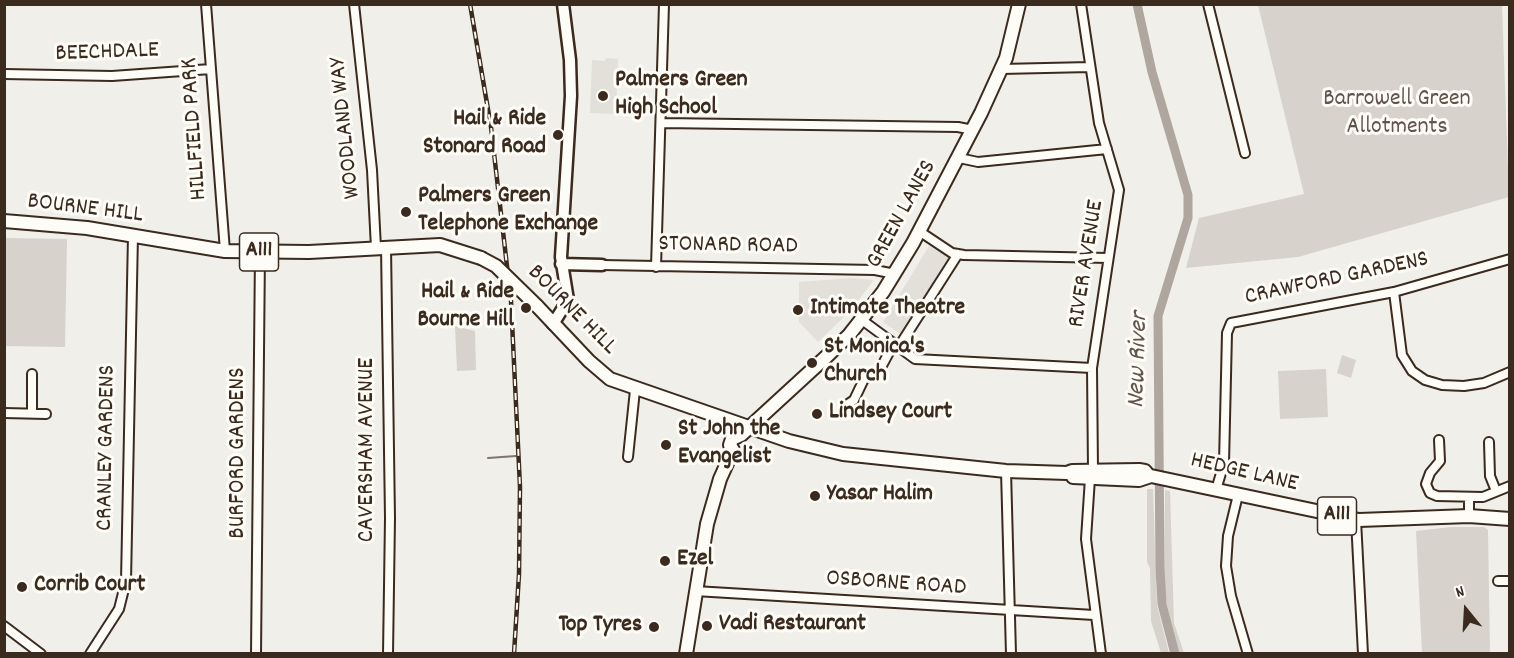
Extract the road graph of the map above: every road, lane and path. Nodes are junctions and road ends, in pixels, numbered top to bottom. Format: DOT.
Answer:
graph roads {
  1 [pos="206,4"];
  2 [pos="354,4"];
  3 [pos="563,4"];
  4 [pos="664,4"];
  5 [pos="1019,4"];
  6 [pos="1080,4"];
  7 [pos="1208,4"];
  8 [pos="1090,68"];
  9 [pos="211,69"];
  10 [pos="1001,69"];
  11 [pos="4,74"];
  12 [pos="662,123"];
  13 [pos="973,130"];
  14 [pos="1107,148"];
  15 [pos="1245,153"];
  16 [pos="959,158"];
  17 [pos="4,221"];
  18 [pos="919,231"];
  19 [pos="133,235"];
  20 [pos="381,248"];
  21 [pos="225,251"];
  22 [pos="260,252"];
  23 [pos="958,254"];
  24 [pos="1108,258"];
  25 [pos="1509,259"];
  26 [pos="561,264"];
  27 [pos="602,265"];
  28 [pos="657,267"];
  29 [pos="895,274"];
  30 [pos="1394,292"];
  31 [pos="862,320"];
  32 [pos="554,324"];
  33 [pos="896,347"];
  34 [pos="1092,368"];
  35 [pos="1509,372"];
  36 [pos="32,374"];
  37 [pos="635,390"];
  38 [pos="845,406"];
  39 [pos="4,413"];
  40 [pos="32,413"];
  41 [pos="46,414"];
  42 [pos="745,431"];
  43 [pos="1439,440"];
  44 [pos="1489,442"];
  45 [pos="628,457"];
  46 [pos="1006,471"];
  47 [pos="1091,474"];
  48 [pos="1509,486"];
  49 [pos="1216,490"];
  50 [pos="1496,491"];
  51 [pos="1238,495"];
  52 [pos="1469,497"];
  53 [pos="1468,516"];
  54 [pos="1509,519"];
  55 [pos="1356,520"];
  56 [pos="1498,581"];
  57 [pos="1509,581"];
  58 [pos="695,591"];
  59 [pos="1009,612"];
  60 [pos="1094,615"];
  61 [pos="4,626"];
  62 [pos="34,652"];
  63 [pos="90,654"];
  64 [pos="256,654"];
  65 [pos="388,654"];
  66 [pos="686,654"];
  67 [pos="1011,654"];
  68 [pos="1101,654"];
  69 [pos="1248,654"];
  70 [pos="1363,654"];
  1 -- 9 [label="street, HILLFIELD PARK"];
  2 -- 20 [label="street, WOODLAND WAY"];
  3 -- 26 [label="street"];
  4 -- 12 [label="street"];
  5 -- 10 [label="main road, GREEN LANES"];
  6 -- 8 [label="street, RIVER AVENUE"];
  7 -- 15 [label="street"];
  8 -- 10 [label="street"];
  8 -- 14 [label="street, RIVER AVENUE"];
  9 -- 11 [label="street, BEECHDALE"];
  9 -- 21 [label="street, HILLFIELD PARK"];
  10 -- 13 [label="main road, GREEN LANES"];
  12 -- 13 [label="street"];
  12 -- 28 [label="street"];
  13 -- 16 [label="main road, GREEN LANES"];
  14 -- 16 [label="street"];
  14 -- 24 [label="street, RIVER AVENUE"];
  16 -- 18 [label="main road, GREEN LANES"];
  17 -- 19 [label="main road, BOURNE HILL / A111"];
  18 -- 23 [label="street"];
  18 -- 29 [label="main road, GREEN LANES"];
  19 -- 21 [label="main road, BOURNE HILL / A111"];
  19 -- 63 [label="street, CRANLEY GARDENS"];
  20 -- 22 [label="main road, BOURNE HILL / A111"];
  20 -- 32 [label="main road, BOURNE HILL / A111, bridge"];
  20 -- 65 [label="street, CAVERSHAM AVENUE"];
  21 -- 22 [label="main road, BOURNE HILL / A111"];
  22 -- 64 [label="street, BURFORD GARDENS"];
  23 -- 24 [label="street"];
  23 -- 33 [label="street"];
  24 -- 34 [label="street, RIVER AVENUE"];
  25 -- 30 [label="street, CRAWFORD GARDENS"];
  26 -- 27 [label="street, STONARD ROAD"];
  26 -- 32 [label="street"];
  27 -- 28 [label="street, STONARD ROAD"];
  28 -- 29 [label="street, STONARD ROAD"];
  29 -- 31 [label="main road, GREEN LANES"];
  30 -- 35 [label="street"];
  30 -- 49 [label="street, CRAWFORD GARDENS"];
  31 -- 33 [label="street"];
  31 -- 42 [label="main road, GREEN LANES"];
  32 -- 37 [label="main road, BOURNE HILL / A111"];
  33 -- 34 [label="street"];
  33 -- 38 [label="street"];
  34 -- 47 [label="street, RIVER AVENUE"];
  36 -- 40 [label="street"];
  37 -- 42 [label="main road, BOURNE HILL / A111"];
  37 -- 45 [label="street"];
  39 -- 40 [label="street"];
  40 -- 41 [label="street"];
  42 -- 46 [label="main road, HEDGE LANE / A111"];
  42 -- 58 [label="main road, GREEN LANES"];
  43 -- 52 [label="street"];
  44 -- 50 [label="street"];
  46 -- 47 [label="main road, HEDGE LANE / A111"];
  46 -- 59 [label="street"];
  47 -- 49 [label="main road, HEDGE LANE / A111"];
  47 -- 60 [label="street, RIVER AVENUE"];
  48 -- 50 [label="street"];
  49 -- 51 [label="main road, HEDGE LANE / A111"];
  50 -- 52 [label="street"];
  51 -- 55 [label="main road, HEDGE LANE / A111"];
  51 -- 69 [label="street"];
  52 -- 53 [label="street"];
  53 -- 54 [label="main road, HEDGE LANE / A111"];
  53 -- 55 [label="main road, HEDGE LANE / A111"];
  55 -- 70 [label="street"];
  56 -- 57 [label="street"];
  58 -- 59 [label="street, OSBORNE ROAD"];
  58 -- 66 [label="main road, GREEN LANES"];
  59 -- 60 [label="street, OSBORNE ROAD"];
  59 -- 67 [label="street"];
  60 -- 68 [label="street, RIVER AVENUE"];
  61 -- 62 [label="street"];
}
